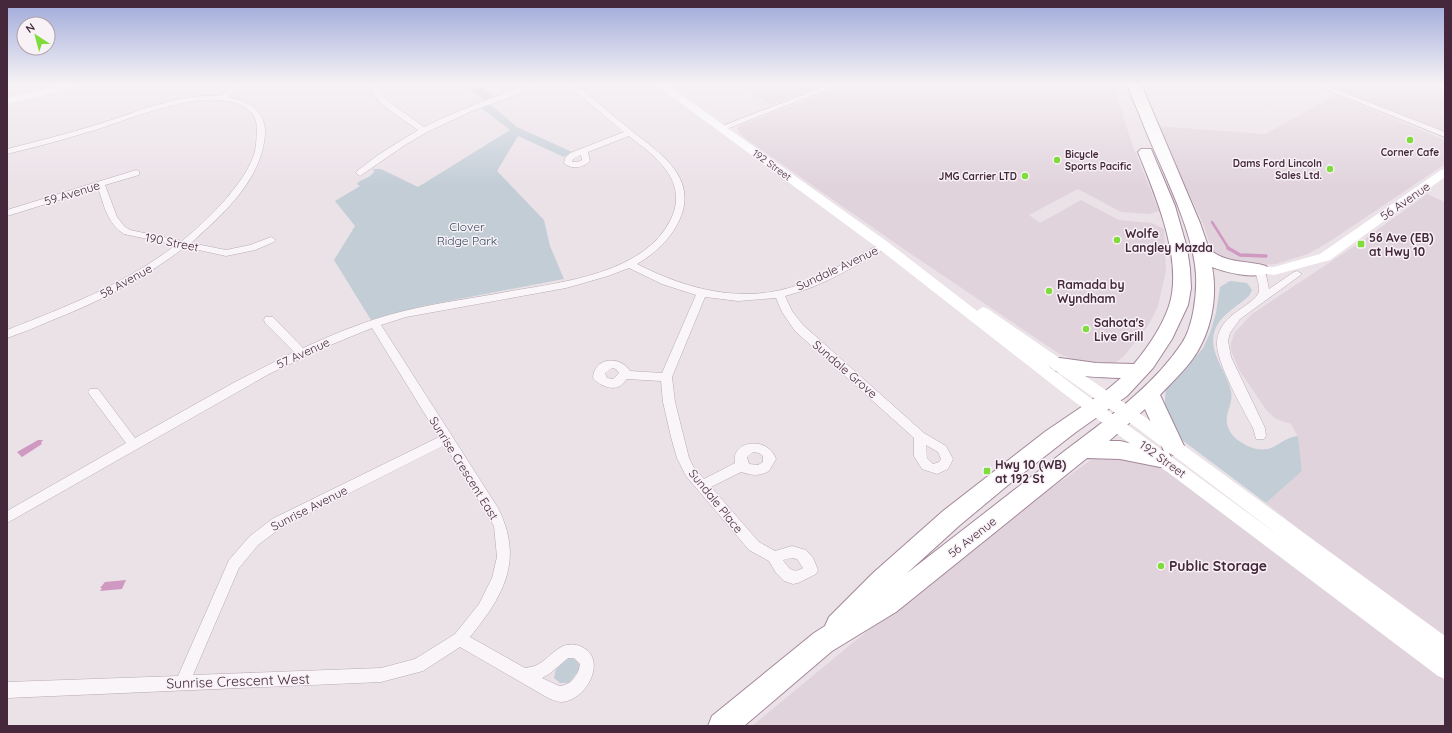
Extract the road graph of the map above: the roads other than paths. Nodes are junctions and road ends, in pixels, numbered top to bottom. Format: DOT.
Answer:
graph roads {
  1 [pos="123,118"];
  2 [pos="259,118"];
  3 [pos="406,118"];
  4 [pos="448,118"];
  5 [pos="612,118"];
  6 [pos="707,118"];
  7 [pos="747,118"];
  8 [pos="1134,118"];
  9 [pos="1147,118"];
  10 [pos="1403,118"];
  11 [pos="721,128"];
  12 [pos="423,130"];
  13 [pos="630,133"];
  14 [pos="1445,135"];
  15 [pos="7,152"];
  16 [pos="584,152"];
  17 [pos="1445,172"];
  18 [pos="136,173"];
  19 [pos="360,173"];
  20 [pos="101,184"];
  21 [pos="7,213"];
  22 [pos="271,240"];
  23 [pos="182,245"];
  24 [pos="884,246"];
  25 [pos="1201,251"];
  26 [pos="1325,257"];
  27 [pos="629,264"];
  28 [pos="1261,274"];
  29 [pos="1297,274"];
  30 [pos="1205,283"];
  31 [pos="779,294"];
  32 [pos="701,295"];
  33 [pos="1259,300"];
  34 [pos="268,320"];
  35 [pos="374,324"];
  36 [pos="7,334"];
  37 [pos="301,353"];
  38 [pos="1060,365"];
  39 [pos="1138,371"];
  40 [pos="624,375"];
  41 [pos="666,377"];
  42 [pos="94,392"];
  43 [pos="1149,394"];
  44 [pos="1102,404"];
  45 [pos="1121,418"];
  46 [pos="920,436"];
  47 [pos="1260,436"];
  48 [pos="446,439"];
  49 [pos="134,445"];
  50 [pos="1084,449"];
  51 [pos="1166,452"];
  52 [pos="742,465"];
  53 [pos="702,486"];
  54 [pos="7,517"];
  55 [pos="774,557"];
  56 [pos="460,639"];
  57 [pos="824,642"];
  58 [pos="1445,648"];
  59 [pos="1445,669"];
  60 [pos="524,676"];
  61 [pos="182,683"];
  62 [pos="7,690"];
  63 [pos="722,726"];
  1 -- 15 [label="street, 58 Avenue"];
  2 -- 23 [label="street, 58 Avenue"];
  3 -- 12 [label="street"];
  4 -- 12 [label="street"];
  5 -- 13 [label="street, 57 Avenue"];
  6 -- 11 [label="main road, 192 Street"];
  7 -- 11 [label="street"];
  8 -- 39 [label="highway, 56 Avenue"];
  9 -- 25 [label="highway, 56 Avenue"];
  10 -- 14 [label="street"];
  11 -- 24 [label="main road, 192 Street"];
  12 -- 19 [label="street"];
  13 -- 16 [label="street"];
  13 -- 27 [label="street, 57 Avenue"];
  17 -- 26 [label="main road, 56 Avenue"];
  18 -- 20 [label="street, 59 Avenue"];
  20 -- 21 [label="street, 59 Avenue"];
  20 -- 23 [label="street, 190 Street"];
  22 -- 23 [label="street, 190 Street"];
  23 -- 36 [label="street, 58 Avenue"];
  24 -- 31 [label="street, Sundale Avenue"];
  24 -- 38 [label="main road, 192 Street"];
  24 -- 44 [label="main road, 192 Street"];
  25 -- 28 [label="highway"];
  25 -- 30 [label="highway, 56 Avenue"];
  26 -- 28 [label="main road, 56 Avenue"];
  26 -- 29 [label="main road, 56 Avenue"];
  27 -- 32 [label="street, Sundale Avenue"];
  27 -- 35 [label="street, 57 Avenue"];
  28 -- 29 [label="main road, 56 Avenue"];
  28 -- 30 [label="highway"];
  28 -- 33 [label="street"];
  29 -- 33 [label="street, 56 Avenue"];
  30 -- 43 [label="highway, 56 Avenue"];
  31 -- 32 [label="street, Sundale Avenue"];
  31 -- 46 [label="street, Sundale Grove"];
  32 -- 41 [label="street, Sundale Place"];
  33 -- 47 [label="street, 56 Avenue"];
  34 -- 37 [label="street"];
  35 -- 37 [label="street, 57 Avenue"];
  35 -- 48 [label="street, Sunrise Crescent East"];
  37 -- 49 [label="street, 57 Avenue"];
  38 -- 39 [label="highway"];
  38 -- 44 [label="main road, 192 Street"];
  39 -- 44 [label="highway, 56 Avenue"];
  40 -- 41 [label="street"];
  41 -- 53 [label="street, Sundale Place"];
  42 -- 49 [label="street"];
  43 -- 45 [label="highway, 56 Avenue"];
  43 -- 51 [label="highway"];
  44 -- 45 [label="main road, 192 Street"];
  44 -- 57 [label="highway, 56 Avenue"];
  45 -- 50 [label="highway, 56 Avenue"];
  45 -- 51 [label="main road, 192 Street"];
  48 -- 56 [label="street, Sunrise Crescent East"];
  48 -- 61 [label="street, Sunrise Avenue"];
  49 -- 54 [label="street, 57 Avenue"];
  50 -- 51 [label="highway"];
  50 -- 57 [label="highway, 56 Avenue"];
  51 -- 58 [label="main road, 192 Street"];
  51 -- 59 [label="main road, 192 Street"];
  52 -- 53 [label="street"];
  53 -- 55 [label="street, Sundale Place"];
  56 -- 60 [label="street"];
  56 -- 61 [label="street, Sunrise Crescent West"];
  57 -- 63 [label="highway, 56 Avenue"];
  61 -- 62 [label="street, Sunrise Crescent West"];
}
